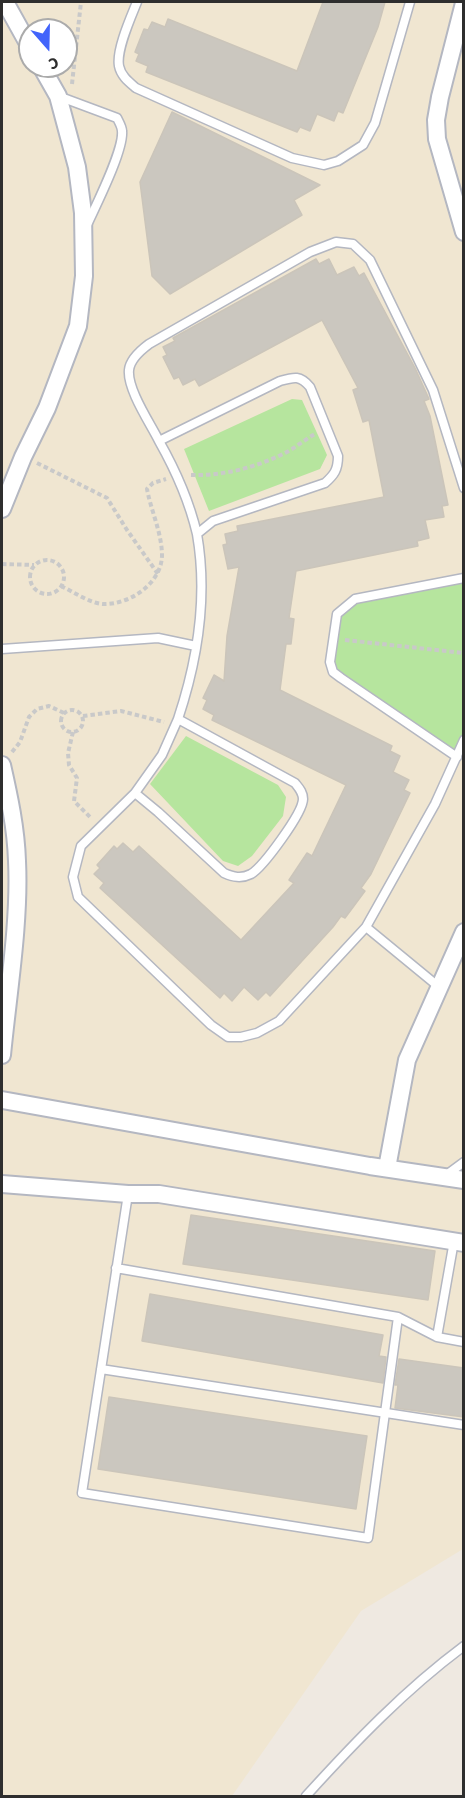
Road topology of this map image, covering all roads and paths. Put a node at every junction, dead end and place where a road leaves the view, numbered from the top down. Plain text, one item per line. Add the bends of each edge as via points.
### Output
1 (5, 2) edge
2 (81, 2) edge
3 (137, 2) edge
4 (410, 2) edge
5 (464, 3) edge
6 (18, 25) edge
7 (50, 78) edge
8 (65, 98) junction
9 (84, 230) junction
10 (464, 232) edge
11 (328, 431) junction
12 (159, 441) junction
13 (23, 457) junction
14 (178, 475) junction
15 (464, 488) edge
16 (2, 509) edge
17 (198, 534) junction
18 (2, 564) edge
19 (34, 566) junction
20 (158, 574) junction
21 (464, 578) edge
22 (61, 586) junction
23 (334, 639) junction
24 (196, 646) junction
25 (2, 649) edge
26 (464, 653) edge
27 (64, 713) junction
28 (83, 716) junction
29 (176, 722) junction
30 (73, 732) junction
31 (464, 740) edge
32 (457, 757) junction
33 (5, 761) edge
34 (135, 793) junction
35 (99, 826) junction
36 (366, 927) junction
37 (464, 932) edge
38 (439, 987) junction
39 (2, 1055) edge
40 (2, 1100) edge
41 (464, 1162) edge
42 (387, 1168) junction
43 (444, 1177) junction
44 (464, 1180) edge
45 (2, 1184) edge
46 (128, 1194) junction
47 (459, 1242) edge
48 (116, 1268) junction
49 (398, 1317) junction
50 (437, 1337) junction
51 (464, 1342) edge
52 (101, 1369) junction
53 (384, 1413) junction
54 (464, 1425) edge
55 (464, 1646) edge
56 (306, 1797) edge

1 - 6 street
2 - 8 path via 72,83
3 - 4 lane via 120,56 119,67 125,79 136,88 292,158 324,165 363,146 385,94
5 - 10 street via 436,120 437,139
7 - 8 street
8 - 9 street
8 - 9 lane via 117,118 122,129 111,172
9 - 13 street via 78,326 47,408
11 - 12 lane via 310,387 296,377 280,381
11 - 14 path via 315,433 283,454 245,468 213,476
11 - 17 lane via 338,456 338,468 324,483 213,521
12 - 14 lane
12 - 15 lane via 130,385 128,368 136,355 187,320 310,252 336,242 353,243 370,260 433,390
13 - 16 street
13 - 20 path via 108,498
14 - 17 lane
14 - 20 path via 147,489 160,538 162,558
17 - 24 lane via 203,565
18 - 19 path
19 - 22 path via 44,560 55,562 64,575
19 - 22 path via 30,576 36,590 46,594
20 - 22 path via 142,591 121,602 102,604
21 - 23 lane via 355,599 338,614
23 - 26 path
23 - 32 lane via 330,662 333,672
24 - 25 lane via 158,638
24 - 29 lane via 189,685
27 - 28 path via 74,710
27 - 30 path via 63,727
27 - 33 path via 49,706 37,710 29,717 20,741
28 - 29 path via 121,711
28 - 30 path via 82,727
29 - 34 lane via 162,754
29 - 34 lane via 295,783 302,791 299,814 261,864 250,874 237,878 224,873
30 - 35 path via 68,753 69,765 77,778 74,801
31 - 32 lane
32 - 36 lane
33 - 39 street via 18,861
34 - 35 lane
35 - 36 lane via 81,846 76,859 73,877 78,897 228,1037 257,1033 279,1021
36 - 38 lane
37 - 38 street
38 - 42 street via 407,1060
40 - 42 street
41 - 43 lane
42 - 43 street
43 - 44 street
45 - 46 street
46 - 47 street via 159,1194
46 - 48 lane
47 - 50 lane
48 - 49 lane
48 - 52 lane
49 - 50 lane
49 - 53 lane
50 - 51 lane
52 - 53 lane
52 - 53 lane via 82,1493 368,1538
53 - 54 lane
55 - 56 lane via 387,1710

